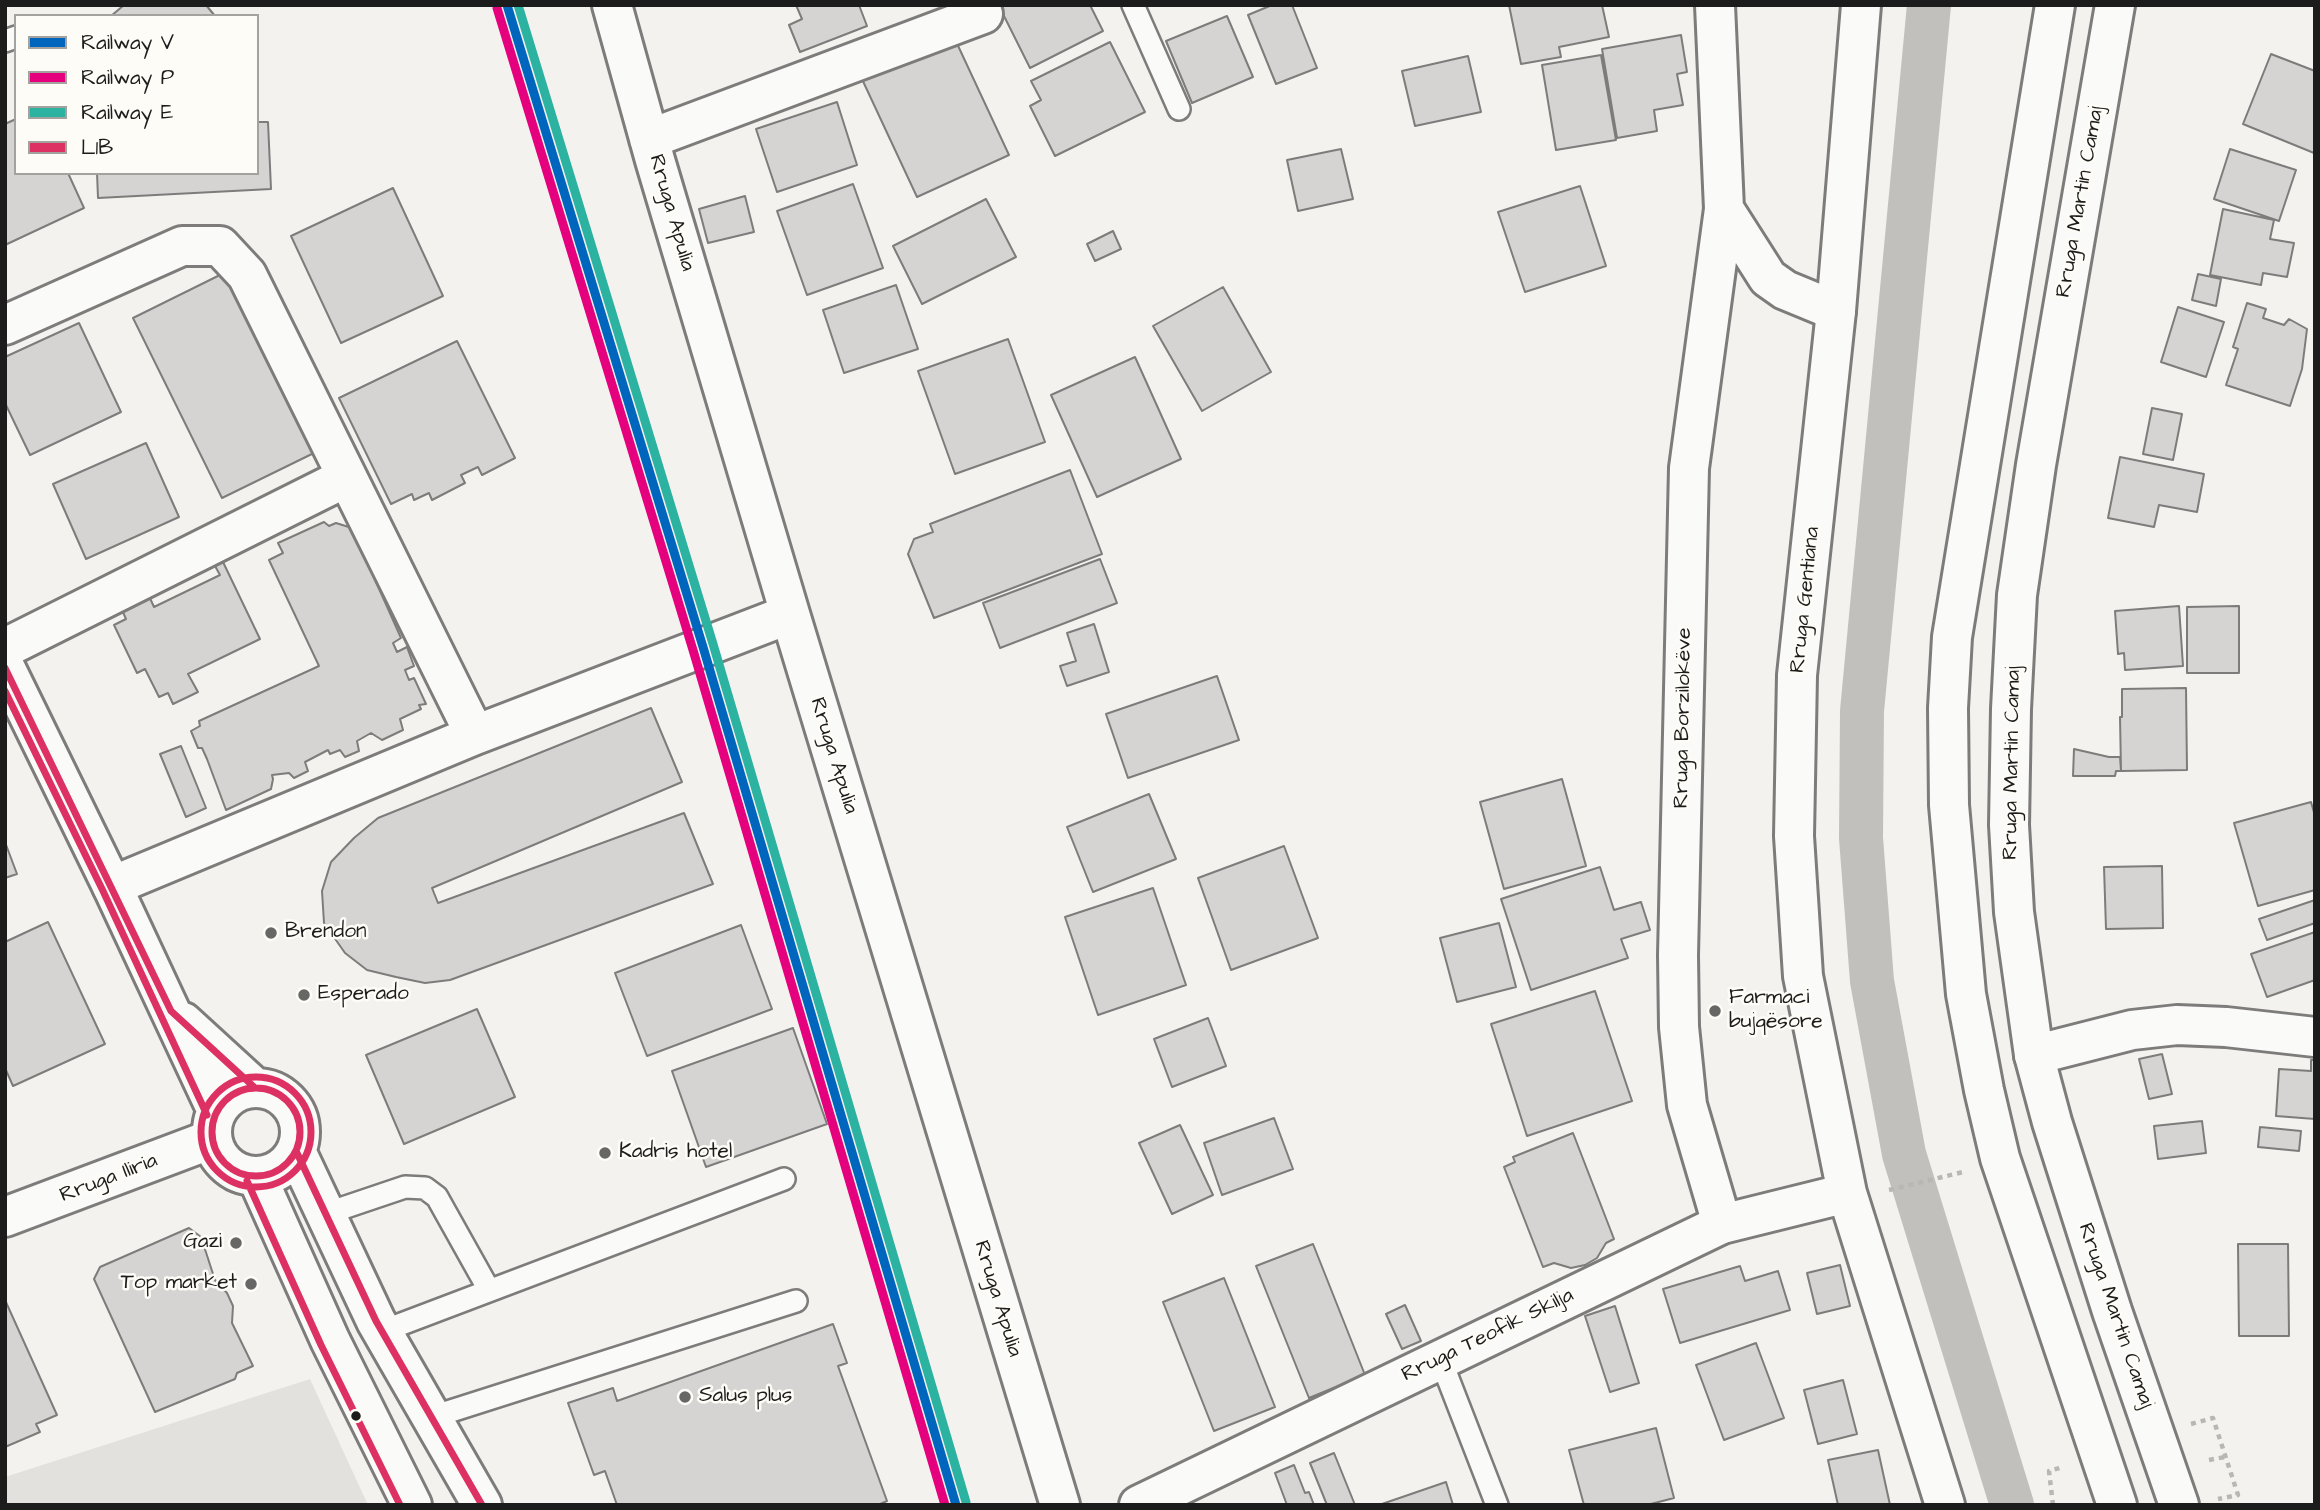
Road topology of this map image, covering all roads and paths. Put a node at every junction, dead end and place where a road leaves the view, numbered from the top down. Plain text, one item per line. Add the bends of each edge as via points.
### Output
1 (612, 5) edge
2 (1133, 5) edge
3 (1715, 5) edge
4 (1861, 5) edge
5 (2055, 5) edge
6 (2115, 5) edge
7 (983, 14) dead end
8 (1179, 109) dead end
9 (649, 139) junction
10 (1724, 209) junction
11 (1836, 311) junction
12 (5, 325) edge
13 (347, 477) junction
14 (790, 614) junction
15 (5, 648) edge
16 (5, 667) edge
17 (475, 735) junction
18 (112, 886) junction
19 (171, 1012) junction
20 (2315, 1037) edge
21 (2034, 1055) junction
22 (254, 1087) junction
23 (214, 1125) junction
24 (297, 1153) junction
25 (1965, 1172) dead end
26 (257, 1177) junction
27 (783, 1179) dead end
28 (1889, 1190) dead end
29 (1847, 1193) junction
30 (326, 1214) junction
31 (5, 1217) edge
32 (1722, 1224) junction
33 (489, 1290) junction
34 (796, 1301) dead end
35 (383, 1331) junction
36 (1440, 1358) junction
37 (432, 1417) junction
38 (2225, 1457) dead end
39 (2209, 1460) dead end
40 (412, 1505) edge
41 (482, 1505) edge
42 (1060, 1505) edge
43 (1139, 1505) edge
44 (1497, 1505) edge
45 (1945, 1505) edge
46 (2117, 1505) edge
47 (2179, 1505) edge

1 - 9 main road, Rruga Apulia
2 - 8 lane
3 - 10 main road, Rruga Borzilokëve
4 - 11 main road, Rruga Gentiana
5 - 46 main road via 1952,637 1949,805 1966,994 1990,1117
6 - 21 main road, Rruga Martin Camaj via 2017,595 2008,825 2014,912
7 - 9 main road
9 - 14 main road, Rruga Apulia
10 - 11 main road, Rruga Borzilokëve via 1768,278
10 - 32 main road, Rruga Borzilokëve via 1689,468 1678,955 1686,1105
11 - 29 main road, Rruga Gentiana via 1797,675 1794,836 1803,976
12 - 13 main road via 181,246 220,246 247,275
13 - 15 main road
13 - 17 main road
14 - 17 main road
14 - 42 main road, Rruga Apulia
16 - 18 main road
17 - 18 main road
18 - 19 main road
19 - 22 main road
19 - 23 main road
20 - 21 main road via 2177,1025 2132,1030
21 - 47 main road, Rruga Martin Camaj via 2112,1311
22 - 23 main road via 233,1095
22 - 24 main road via 283,1097 294,1108 300,1122
23 - 26 main road via 218,1154 228,1167
23 - 31 main road, Rruga Iliria via 45,1204
24 - 26 main road via 287,1166
24 - 30 main road
25 - 28 path
26 - 40 main road via 330,1340
27 - 33 lane
29 - 32 main road, Rruga Teofik Skilja
29 - 45 main road, Rruga Gentiana
30 - 33 lane via 405,1187 425,1188 437,1197
30 - 35 main road
32 - 36 main road, Rruga Teofik Skilja
33 - 35 lane
34 - 37 lane
35 - 37 main road
36 - 43 main road, Rruga Teofik Skilja
36 - 44 lane
37 - 41 main road
38 - 39 path

